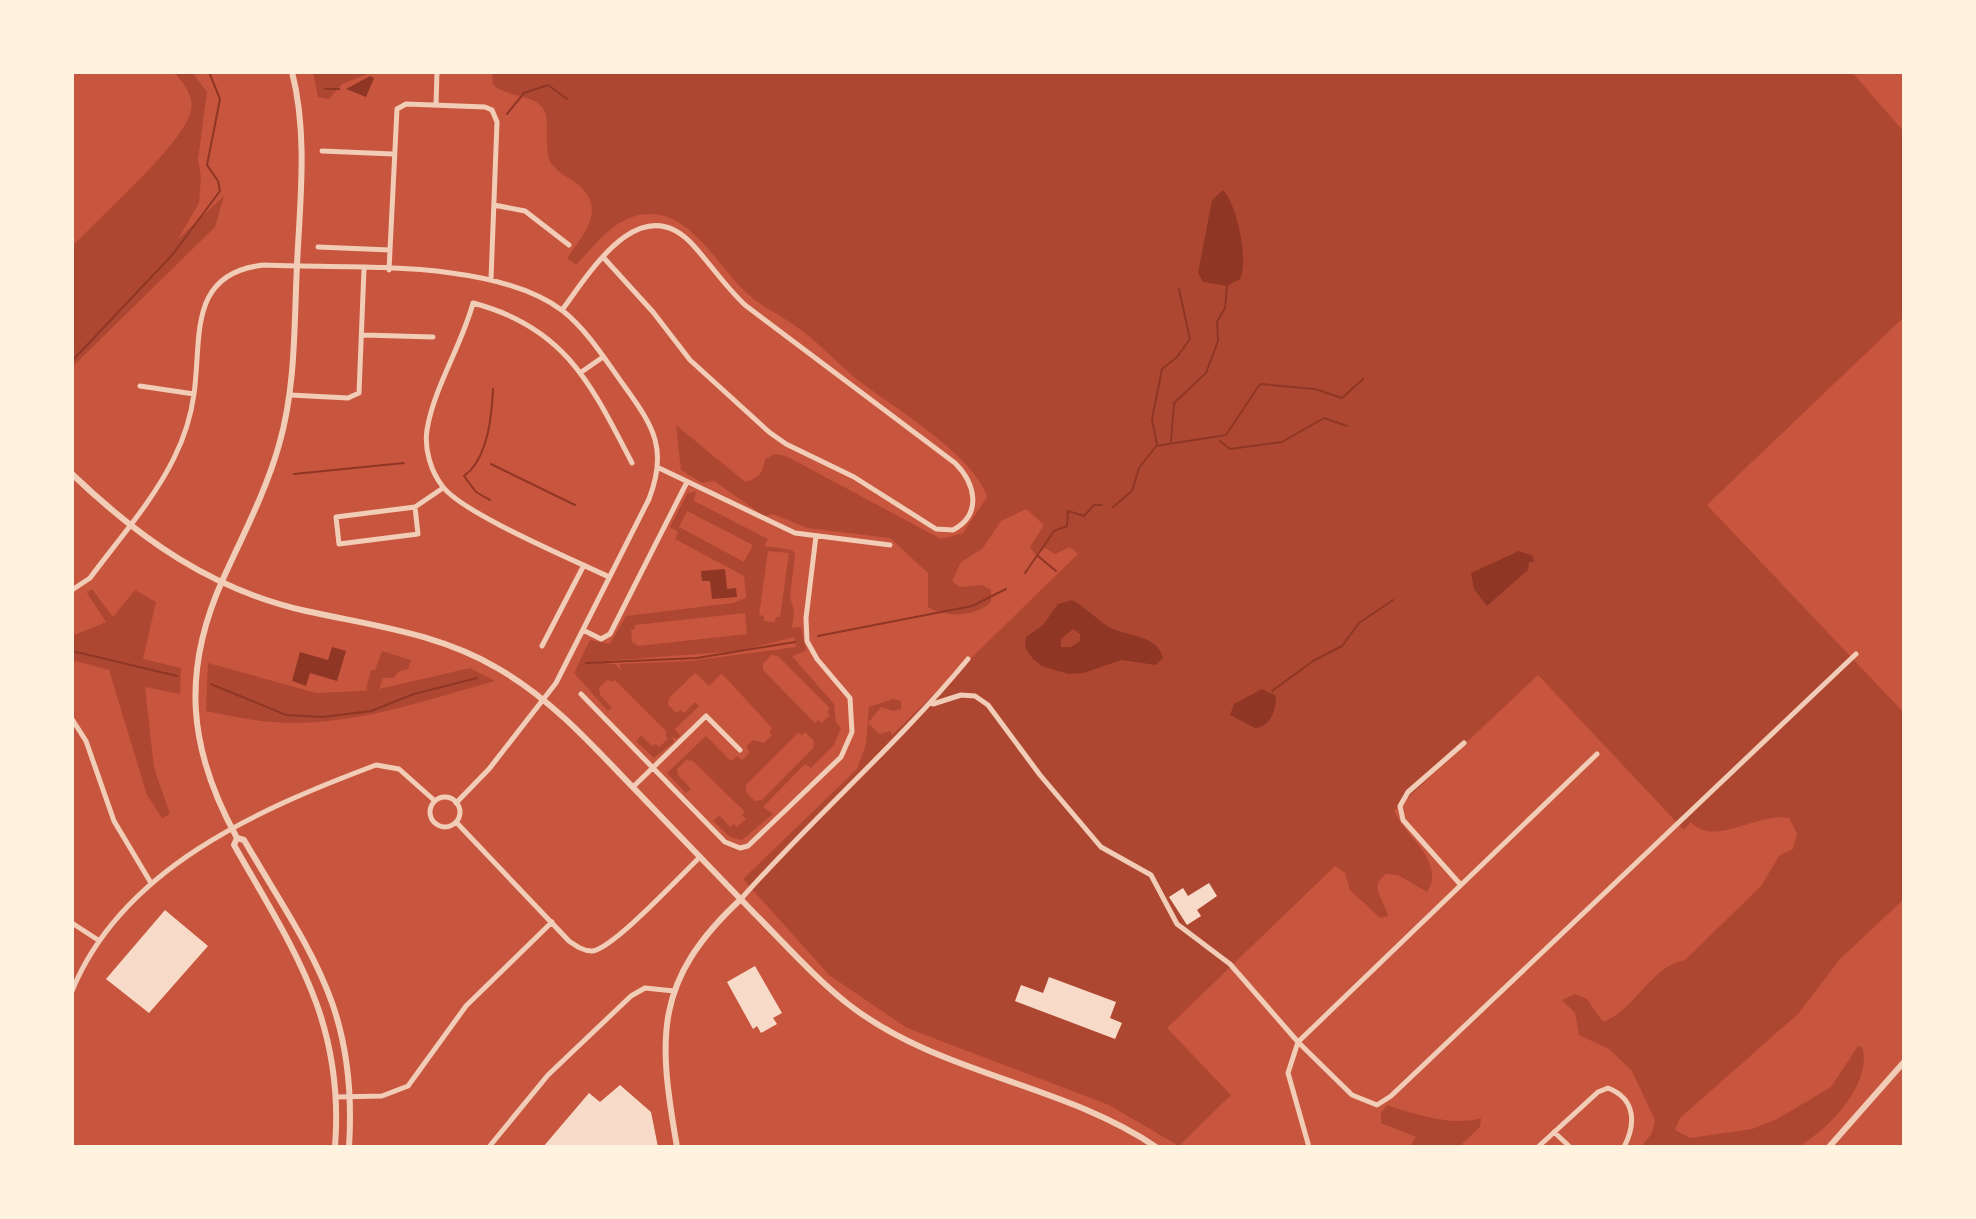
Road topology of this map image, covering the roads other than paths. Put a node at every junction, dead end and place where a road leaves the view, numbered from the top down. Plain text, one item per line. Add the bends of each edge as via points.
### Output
1 (292, 72) edge
2 (437, 72) edge
3 (436, 105) junction
4 (322, 151) dead end
5 (393, 154) junction
6 (494, 205) junction
7 (569, 245) dead end
8 (318, 247) dead end
9 (390, 250) junction
10 (603, 257) junction
11 (297, 267) junction
12 (364, 269) junction
13 (389, 270) junction
14 (491, 279) junction
15 (562, 310) junction
16 (363, 335) junction
17 (433, 337) dead end
18 (603, 357) junction
19 (580, 373) junction
20 (140, 386) dead end
21 (194, 394) junction
22 (290, 395) junction
23 (632, 463) dead end
24 (659, 468) junction
25 (72, 474) edge
26 (687, 482) junction
27 (443, 488) junction
28 (415, 507) junction
29 (128, 526) junction
30 (816, 536) junction
31 (890, 545) dead end
32 (584, 565) junction
33 (609, 577) junction
34 (222, 582) junction
35 (72, 590) edge
36 (583, 630) junction
37 (542, 646) dead end
38 (1856, 654) dead end
39 (968, 659) dead end
40 (581, 694) dead end
41 (544, 699) junction
42 (933, 704) junction
43 (72, 719) edge
44 (1464, 743) dead end
45 (740, 750) dead end
46 (1597, 754) dead end
47 (653, 768) junction
48 (633, 787) junction
49 (435, 801) junction
50 (456, 803) junction
51 (456, 822) junction
52 (233, 831) junction
53 (237, 838) junction
54 (700, 857) junction
55 (151, 883) junction
56 (1460, 884) junction
57 (741, 899) junction
58 (552, 922) junction
59 (72, 923) edge
60 (98, 940) junction
61 (72, 991) edge
62 (674, 991) junction
63 (1298, 1042) junction
64 (1904, 1062) edge
65 (336, 1097) junction
66 (351, 1097) junction
67 (1554, 1132) junction
68 (335, 1147) edge
69 (349, 1147) edge
70 (489, 1147) edge
71 (677, 1147) edge
72 (1156, 1147) edge
73 (1309, 1147) edge
74 (1538, 1147) edge
75 (1570, 1147) edge
76 (1624, 1147) edge
77 (1829, 1147) edge

1 - 11 street via 301,136
2 - 3 street
3 - 5 street via 406,104 397,109
3 - 6 street via 485,107 496,115
4 - 5 street
5 - 9 street
6 - 7 street via 518,207
6 - 14 street
8 - 9 street
9 - 13 street
10 - 10 street via 690,360 786,444 854,477 936,529 953,530 967,519 973,492 955,463 745,305 685,238 664,228 642,227 624,235
10 - 15 street
11 - 12 street
11 - 21 street via 249,267 216,288 197,328
11 - 22 street
12 - 13 street
12 - 16 street
13 - 14 street
14 - 15 street
15 - 18 street
16 - 17 street
16 - 22 street via 361,389 355,396
18 - 19 street
18 - 24 street via 647,418
19 - 23 street
19 - 27 street via 541,330 473,303 428,427 429,459
20 - 21 street
21 - 29 street via 174,459
22 - 34 street via 269,476
24 - 26 street
24 - 33 street
25 - 29 street
26 - 30 street via 772,525
26 - 36 street via 610,634 601,639
27 - 28 street
27 - 32 street via 475,512
28 - 28 street via 418,534 339,544 336,517
29 - 34 street via 178,561
29 - 35 street via 90,578
30 - 31 street
30 - 47 street via 807,641 850,698 852,732 841,757 756,839 740,848 725,842
32 - 33 street
32 - 37 street
33 - 36 street
34 - 41 street via 289,607 435,639 492,665
34 - 52 street via 202,637 195,697 206,773
36 - 41 street
38 - 63 street via 1383,1102 1361,1101
39 - 42 street
40 - 47 street
41 - 48 street
41 - 50 street
42 - 57 street
42 - 63 street via 961,695 988,705 1101,847 1157,881 1177,924 1230,964
43 - 55 street via 86,741 114,821
44 - 56 street via 1408,792 1400,806 1403,820
45 - 47 street via 706,716
46 - 56 street
47 - 48 street
48 - 54 street
49 - 50 street
49 - 51 street via 430,811 435,823 444,827
49 - 52 street via 399,769 376,765
50 - 51 street
51 - 58 street
52 - 53 street
52 - 55 street
53 - 65 street via 234,845 319,1003
53 - 66 street via 244,840 326,981 344,1044
54 - 57 street
54 - 58 street via 602,948 582,949
55 - 60 street
56 - 63 street
57 - 62 street via 703,938
57 - 72 street via 834,992 879,1025 928,1050 1105,1118
58 - 66 street via 466,1006 408,1086 382,1096
59 - 60 street
60 - 61 street
62 - 70 street via 645,988 631,996 548,1075
62 - 71 street via 663,1054
63 - 73 street via 1288,1073
64 - 77 street
65 - 66 street
65 - 68 street
66 - 69 street
67 - 74 street
67 - 75 street
67 - 76 street via 1608,1088 1622,1096 1632,1113 1632,1132

